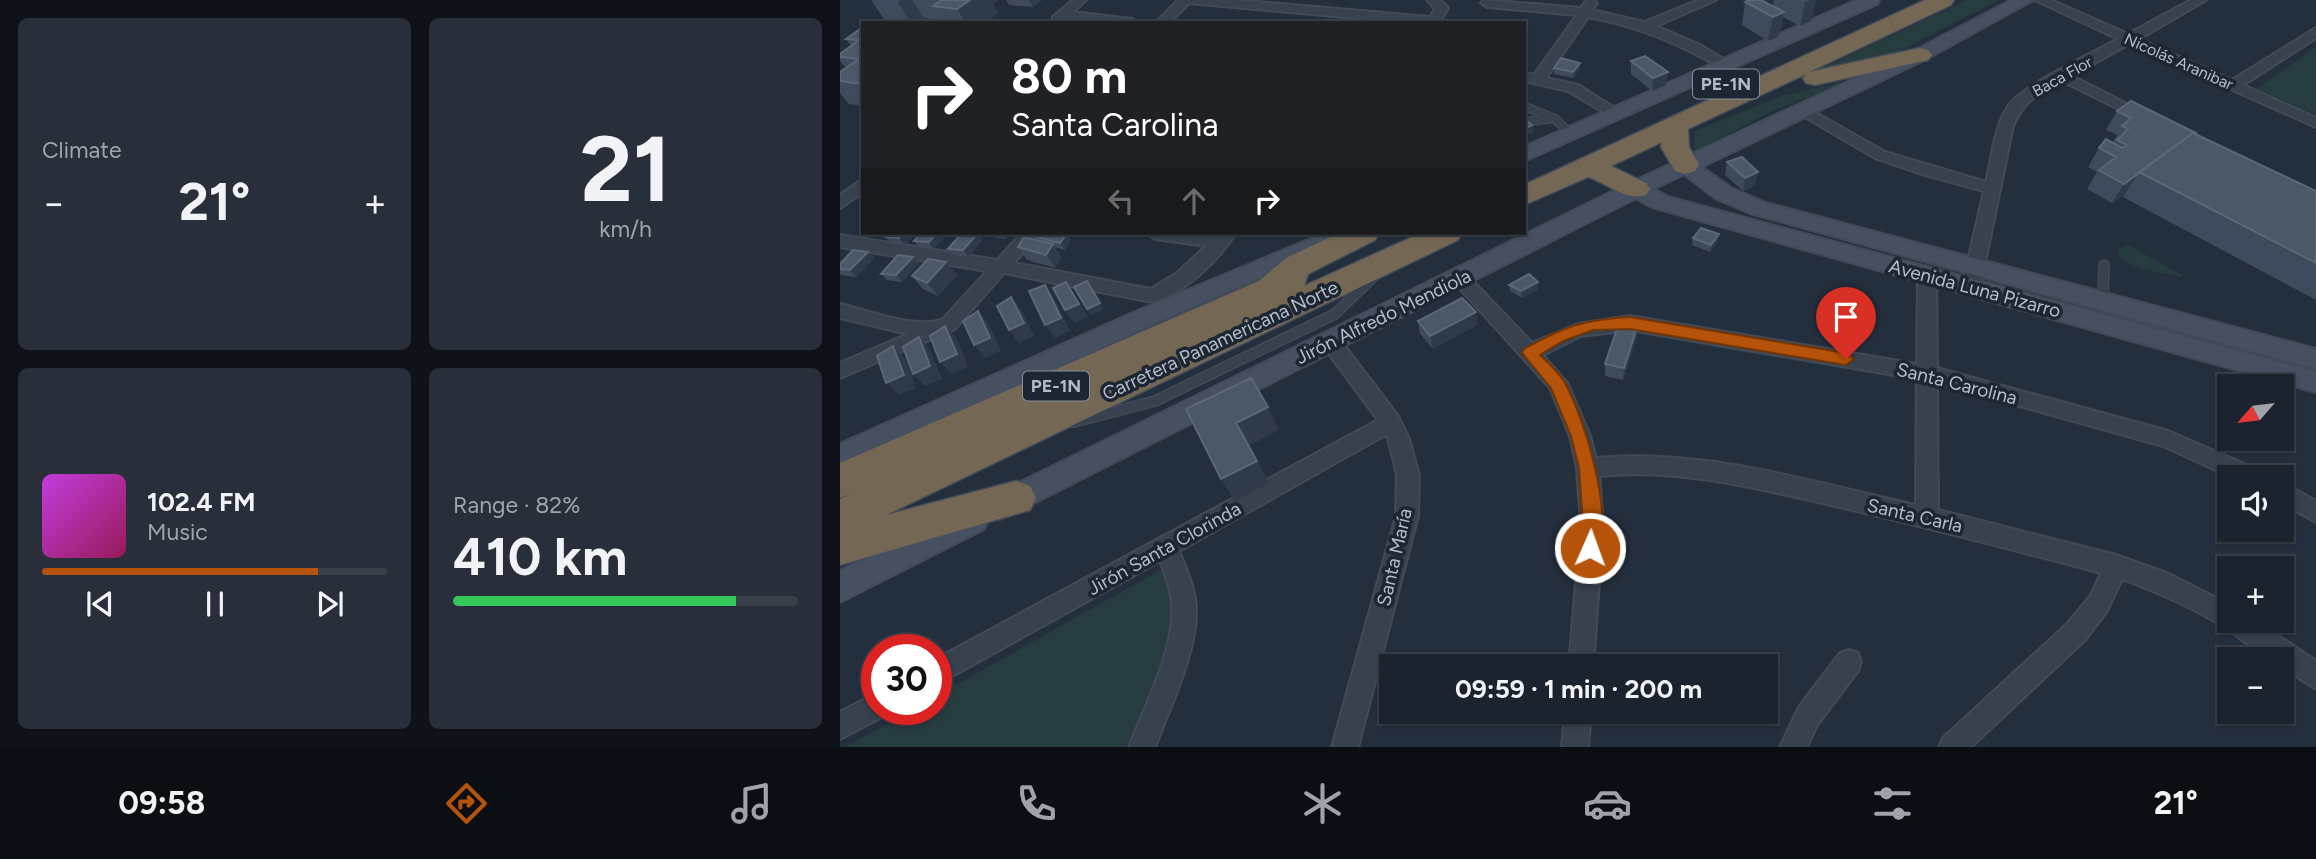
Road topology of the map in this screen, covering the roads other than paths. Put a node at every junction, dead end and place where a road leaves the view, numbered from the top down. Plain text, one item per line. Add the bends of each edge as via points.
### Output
1 (1080, 0) edge
2 (1185, 0) edge
3 (1192, 0) edge
4 (1710, 0) edge
5 (1871, 0) edge
6 (1907, 0) edge
7 (1943, 0) edge
8 (2025, 0) edge
9 (2041, 0) edge
10 (2200, 0) edge
11 (1436, 2) edge
12 (1487, 3) dead end
13 (1282, 5) edge
14 (1590, 5) edge
15 (1058, 19) edge
16 (1095, 21) edge
17 (1164, 21) edge
18 (1270, 21) edge
19 (1424, 21) edge
20 (1434, 21) edge
21 (1648, 25) junction
22 (2316, 32) edge
23 (2130, 39) junction
24 (1920, 55) junction
25 (1726, 65) junction
26 (2062, 76) junction
27 (1531, 78) edge
28 (2233, 86) junction
29 (1731, 101) junction
30 (1526, 107) edge
31 (1802, 111) junction
32 (1617, 114) junction
33 (1554, 118) junction
34 (1526, 122) edge
35 (2316, 123) edge
36 (2159, 124) edge
37 (1675, 125) junction
38 (1572, 134) junction
39 (1526, 154) edge
40 (1685, 165) junction
41 (1584, 167) junction
42 (1526, 176) edge
43 (1992, 188) junction
44 (1636, 189) junction
45 (1526, 195) edge
46 (1029, 235) edge
47 (1189, 235) edge
48 (1340, 235) edge
49 (1360, 235) edge
50 (1438, 235) edge
51 (1223, 237) edge
52 (840, 242) edge
53 (1396, 245) edge
54 (2105, 265) dead end
55 (1002, 267) junction
56 (1927, 276) junction
57 (1973, 276) junction
58 (1460, 278) junction
59 (1271, 289) junction
60 (2103, 301) junction
61 (840, 311) edge
62 (940, 328) junction
63 (1173, 335) junction
64 (1331, 342) junction
65 (1530, 353) junction
66 (2316, 359) edge
67 (840, 371) edge
68 (1927, 373) junction
69 (1017, 377) junction
70 (2316, 382) edge
71 (1391, 422) junction
72 (840, 457) edge
73 (2226, 465) edge
74 (1588, 468) junction
75 (840, 481) edge
76 (2294, 499) edge
77 (1009, 502) junction
78 (2316, 512) edge
79 (1927, 517) junction
80 (840, 518) edge
81 (840, 546) edge
82 (1166, 547) junction
83 (840, 563) edge
84 (2116, 566) junction
85 (840, 587) edge
86 (2217, 611) edge
87 (2253, 633) edge
88 (1582, 654) edge
89 (1849, 662) dead end
90 (952, 664) edge
91 (2316, 676) edge
92 (861, 715) edge
93 (1577, 724) edge
94 (840, 726) edge
95 (1142, 747) edge
96 (1345, 747) edge
97 (1575, 747) edge
98 (1793, 747) edge
99 (1952, 747) edge

1 - 15 street
2 - 17 street
3 - 13 street
4 - 21 street
5 - 25 main road
6 - 42 highway, PE-1N
7 - 29 highway, PE-1N
8 - 24 main road, Jirón Alfredo Mendiola
9 - 23 street, Nicolás Aranibar
10 - 23 street, Baca Flor
11 - 20 street via 1441,14
12 - 14 street
13 - 18 street
13 - 19 street
14 - 21 street
14 - 27 street
15 - 16 street
21 - 25 street via 1692,43
22 - 28 street
23 - 26 street, Baca Flor
23 - 28 street, Nicolás Aranibar
24 - 29 highway via 1858,66
24 - 31 main road, Jirón Alfredo Mendiola
25 - 32 main road
26 - 36 street
26 - 43 street, Baca Flor via 2014,107
27 - 32 street via 1573,88
28 - 35 street, Nicolás Aranibar
29 - 37 highway, PE-1N
30 - 33 lane
31 - 40 main road, Jirón Alfredo Mendiola
31 - 43 street via 1880,155
32 - 38 main road
33 - 34 lane
33 - 38 lane
37 - 40 highway via 1675,148
37 - 41 highway, PE-1N
38 - 39 main road
40 - 44 main road, Jirón Alfredo Mendiola
40 - 57 main road, Avenida Luna Pizarro via 1723,193 1759,208
41 - 44 highway
41 - 45 highway, PE-1N
43 - 57 street, Baca Flor
44 - 56 main road, Avenida Luna Pizarro via 1660,202
44 - 58 main road, Jirón Alfredo Mendiola
46 - 55 street
47 - 51 street
48 - 69 main road
49 - 59 highway via 1297,266
50 - 53 highway, Carretera Panamericana Norte / PE-1N
51 - 55 street via 1179,281 1152,296
52 - 55 street
53 - 59 highway, Carretera Panamericana Norte / PE-1N
53 - 80 highway, Carretera Panamericana Norte / PE-1N via 1012,439
54 - 60 lane
55 - 62 street via 958,317
56 - 57 main road, Avenida Luna Pizarro
56 - 68 street
57 - 60 main road, Avenida Luna Pizarro
57 - 70 main road, Avenida Luna Pizarro
58 - 64 main road, Jirón Alfredo Mendiola
58 - 65 street
59 - 63 highway, Carretera Panamericana Norte / PE-1N
60 - 66 main road, Avenida Luna Pizarro
61 - 62 street via 917,329
62 - 67 street
63 - 69 highway via 1137,337 1041,377
63 - 75 highway, Carretera Panamericana Norte / PE-1N
64 - 71 street, Santa María
64 - 77 main road, Jirón Alfredo Mendiola
65 - 68 street, Santa Carolina via 1592,325 1630,323
65 - 74 street via 1558,384
68 - 73 street, Santa Carolina via 2168,439
68 - 79 street
69 - 72 main road
71 - 82 street, Jirón Santa Clorinda
71 - 96 street, Santa María via 1408,475 1408,516
74 - 79 street, Santa Carla via 1631,464 1721,471
74 - 88 street via 1592,524
76 - 78 street
77 - 81 highway
77 - 83 main road, Jirón Alfredo Mendiola
77 - 85 main road
79 - 84 street, Santa Carla
82 - 90 street, Jirón Santa Clorinda
82 - 95 street via 1176,569 1184,613 1172,664
84 - 86 street, Santa Carla via 2161,582
84 - 99 street via 2099,603 2076,632
87 - 91 street
89 - 98 street via 1808,716
92 - 94 street
93 - 97 street

